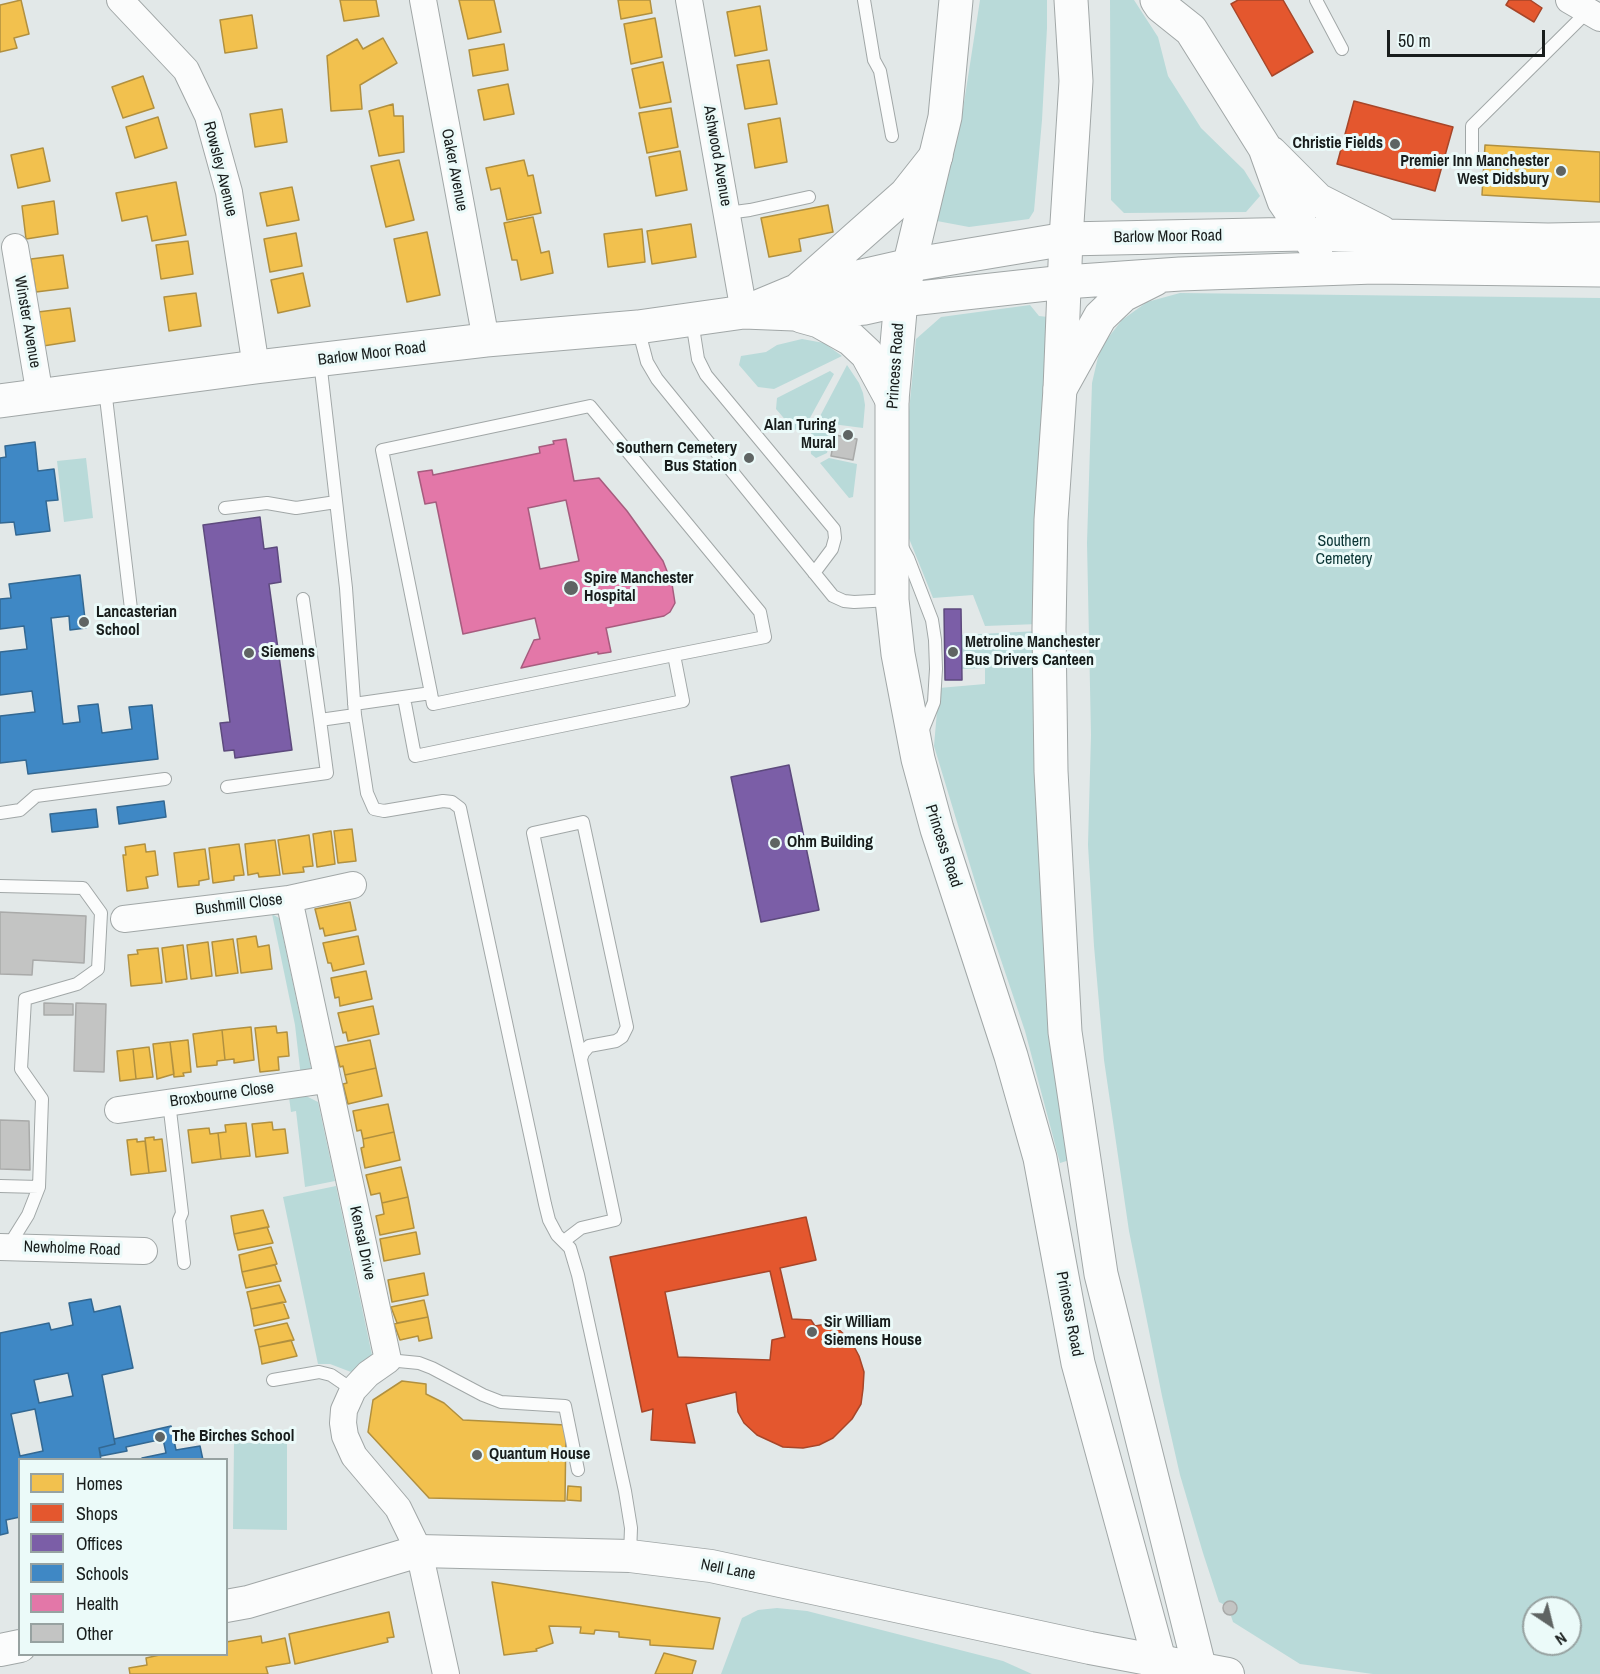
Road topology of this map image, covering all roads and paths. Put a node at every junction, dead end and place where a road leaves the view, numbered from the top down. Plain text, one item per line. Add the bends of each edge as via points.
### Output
1 (120, 0) edge
2 (423, 0) edge
3 (688, 0) edge
4 (864, 0) edge
5 (956, 0) edge
6 (1071, 0) edge
7 (1157, 0) edge
8 (1316, 0) edge
9 (1586, 10) edge
10 (1190, 15) edge
11 (1342, 49) dead end
12 (892, 136) dead end
13 (1265, 148) junction
14 (936, 156) junction
15 (1472, 157) dead end
16 (809, 196) dead end
17 (727, 213) junction
18 (1305, 234) junction
19 (1393, 237) junction
20 (1066, 239) junction
21 (1600, 239) edge
22 (15, 247) dead end
23 (910, 265) junction
24 (1332, 268) junction
25 (1600, 270) edge
26 (1180, 274) junction
27 (1065, 282) junction
28 (901, 300) junction
29 (795, 302) junction
30 (744, 312) junction
31 (692, 320) junction
32 (638, 327) junction
33 (486, 340) junction
34 (320, 359) junction
35 (256, 367) junction
36 (104, 387) junction
37 (1060, 389) junction
38 (40, 396) junction
39 (892, 400) junction
40 (0, 401) edge
41 (336, 502) junction
42 (225, 508) dead end
43 (891, 528) junction
44 (814, 573) junction
45 (303, 599) dead end
46 (892, 600) junction
47 (131, 609) dead end
48 (674, 655) junction
49 (431, 693) junction
50 (404, 698) junction
51 (354, 710) junction
52 (320, 720) junction
53 (915, 746) junction
54 (165, 779) dead end
55 (226, 787) dead end
56 (0, 813) edge
57 (353, 885) dead end
58 (0, 886) edge
59 (289, 899) junction
60 (124, 919) dead end
61 (581, 1059) junction
62 (326, 1080) junction
63 (169, 1102) junction
64 (118, 1110) dead end
65 (0, 1186) edge
66 (39, 1187) junction
67 (564, 1241) junction
68 (4, 1247) edge
69 (144, 1251) dead end
70 (184, 1263) dead end
71 (388, 1360) junction
72 (273, 1380) dead end
73 (353, 1390) junction
74 (578, 1470) dead end
75 (419, 1551) junction
76 (630, 1556) junction
77 (228, 1606) edge
78 (18, 1646) edge
79 (0, 1650) edge
80 (1161, 1668) edge
81 (1209, 1672) edge
82 (446, 1674) edge

1 - 35 street, Rowsley Avenue via 186,70 208,116 229,192
2 - 33 street, Oaker Avenue
3 - 17 street, Ashwood Avenue
4 - 12 lane
5 - 14 main road, Princess Road via 945,117
6 - 20 main road via 1076,81
7 - 10 main road via 1161,6
8 - 11 lane
9 - 15 lane via 1472,126
10 - 13 main road
13 - 18 main road via 1284,201
13 - 19 main road via 1318,200
14 - 23 main road, Princess Road
14 - 29 main road via 906,194
16 - 17 lane
17 - 30 street, Ashwood Avenue
18 - 19 main road, Barlow Moor Road
18 - 20 main road, Barlow Moor Road
18 - 24 main road
19 - 21 main road, Barlow Moor Road
20 - 23 main road, Barlow Moor Road
20 - 27 main road
22 - 38 street, Winster Avenue
23 - 28 main road, Princess Road
23 - 29 main road, Barlow Moor Road
24 - 25 main road, Barlow Moor Road
24 - 26 main road, Barlow Moor Road
26 - 27 main road, Barlow Moor Road
26 - 37 main road via 1150,281 1109,307
27 - 28 main road, Barlow Moor Road
27 - 37 main road
28 - 29 main road, Barlow Moor Road via 865,308
28 - 39 main road, Princess Road
29 - 30 main road, Barlow Moor Road
29 - 39 main road via 867,354
30 - 31 main road, Barlow Moor Road
31 - 32 main road, Barlow Moor Road
31 - 44 lane via 697,356 706,375 834,529 832,549
32 - 33 main road, Barlow Moor Road
32 - 44 lane via 647,362 657,379
33 - 34 main road, Barlow Moor Road
34 - 35 main road, Barlow Moor Road
34 - 41 lane
35 - 36 main road, Barlow Moor Road
36 - 38 main road, Barlow Moor Road
36 - 47 lane
37 - 81 main road via 1051,520 1049,669 1065,1032 1101,1274
38 - 40 main road, Barlow Moor Road
39 - 43 main road, Princess Road
41 - 42 lane via 296,508 267,502
41 - 51 lane
43 - 46 main road, Princess Road
43 - 53 lane via 918,583 935,640 934,702
44 - 46 lane via 833,596 844,601
45 - 52 lane
46 - 53 main road, Princess Road
48 - 49 lane via 433,704
48 - 49 lane via 765,637 760,612 590,406 382,450
48 - 50 lane via 683,701 415,756
49 - 50 lane
50 - 51 lane
51 - 52 lane
51 - 67 lane via 367,793 374,809 395,810 443,801 459,808 545,1204 549,1220
52 - 55 lane via 327,773
53 - 80 main road, Princess Road via 937,829 1040,1158 1078,1363
54 - 56 lane via 36,796 20,810
57 - 59 street, Bushmill Close
58 - 66 lane via 83,888 101,913 98,969 77,984 25,999 21,1069 42,1099
59 - 60 street, Bushmill Close
59 - 62 street, Kensal Drive
61 - 61 lane via 533,833 583,822 627,1027 622,1037 589,1047
61 - 67 lane via 615,1220 581,1228
62 - 63 street, Broxbourne Close
62 - 71 street, Kensal Drive
63 - 64 street, Broxbourne Close
63 - 70 lane
65 - 66 lane
66 - 68 lane via 28,1215
67 - 76 lane via 578,1275 625,1491 631,1528
68 - 69 street, Newholme Road
71 - 73 street
71 - 74 lane via 419,1363 501,1402 565,1406
72 - 73 lane via 319,1372
73 - 75 street via 344,1410 348,1446 398,1508
75 - 76 street, Nell Lane
75 - 77 street, Nell Lane
75 - 82 street
76 - 80 street, Nell Lane via 711,1566
78 - 79 street
80 - 81 street, Nell Lane

